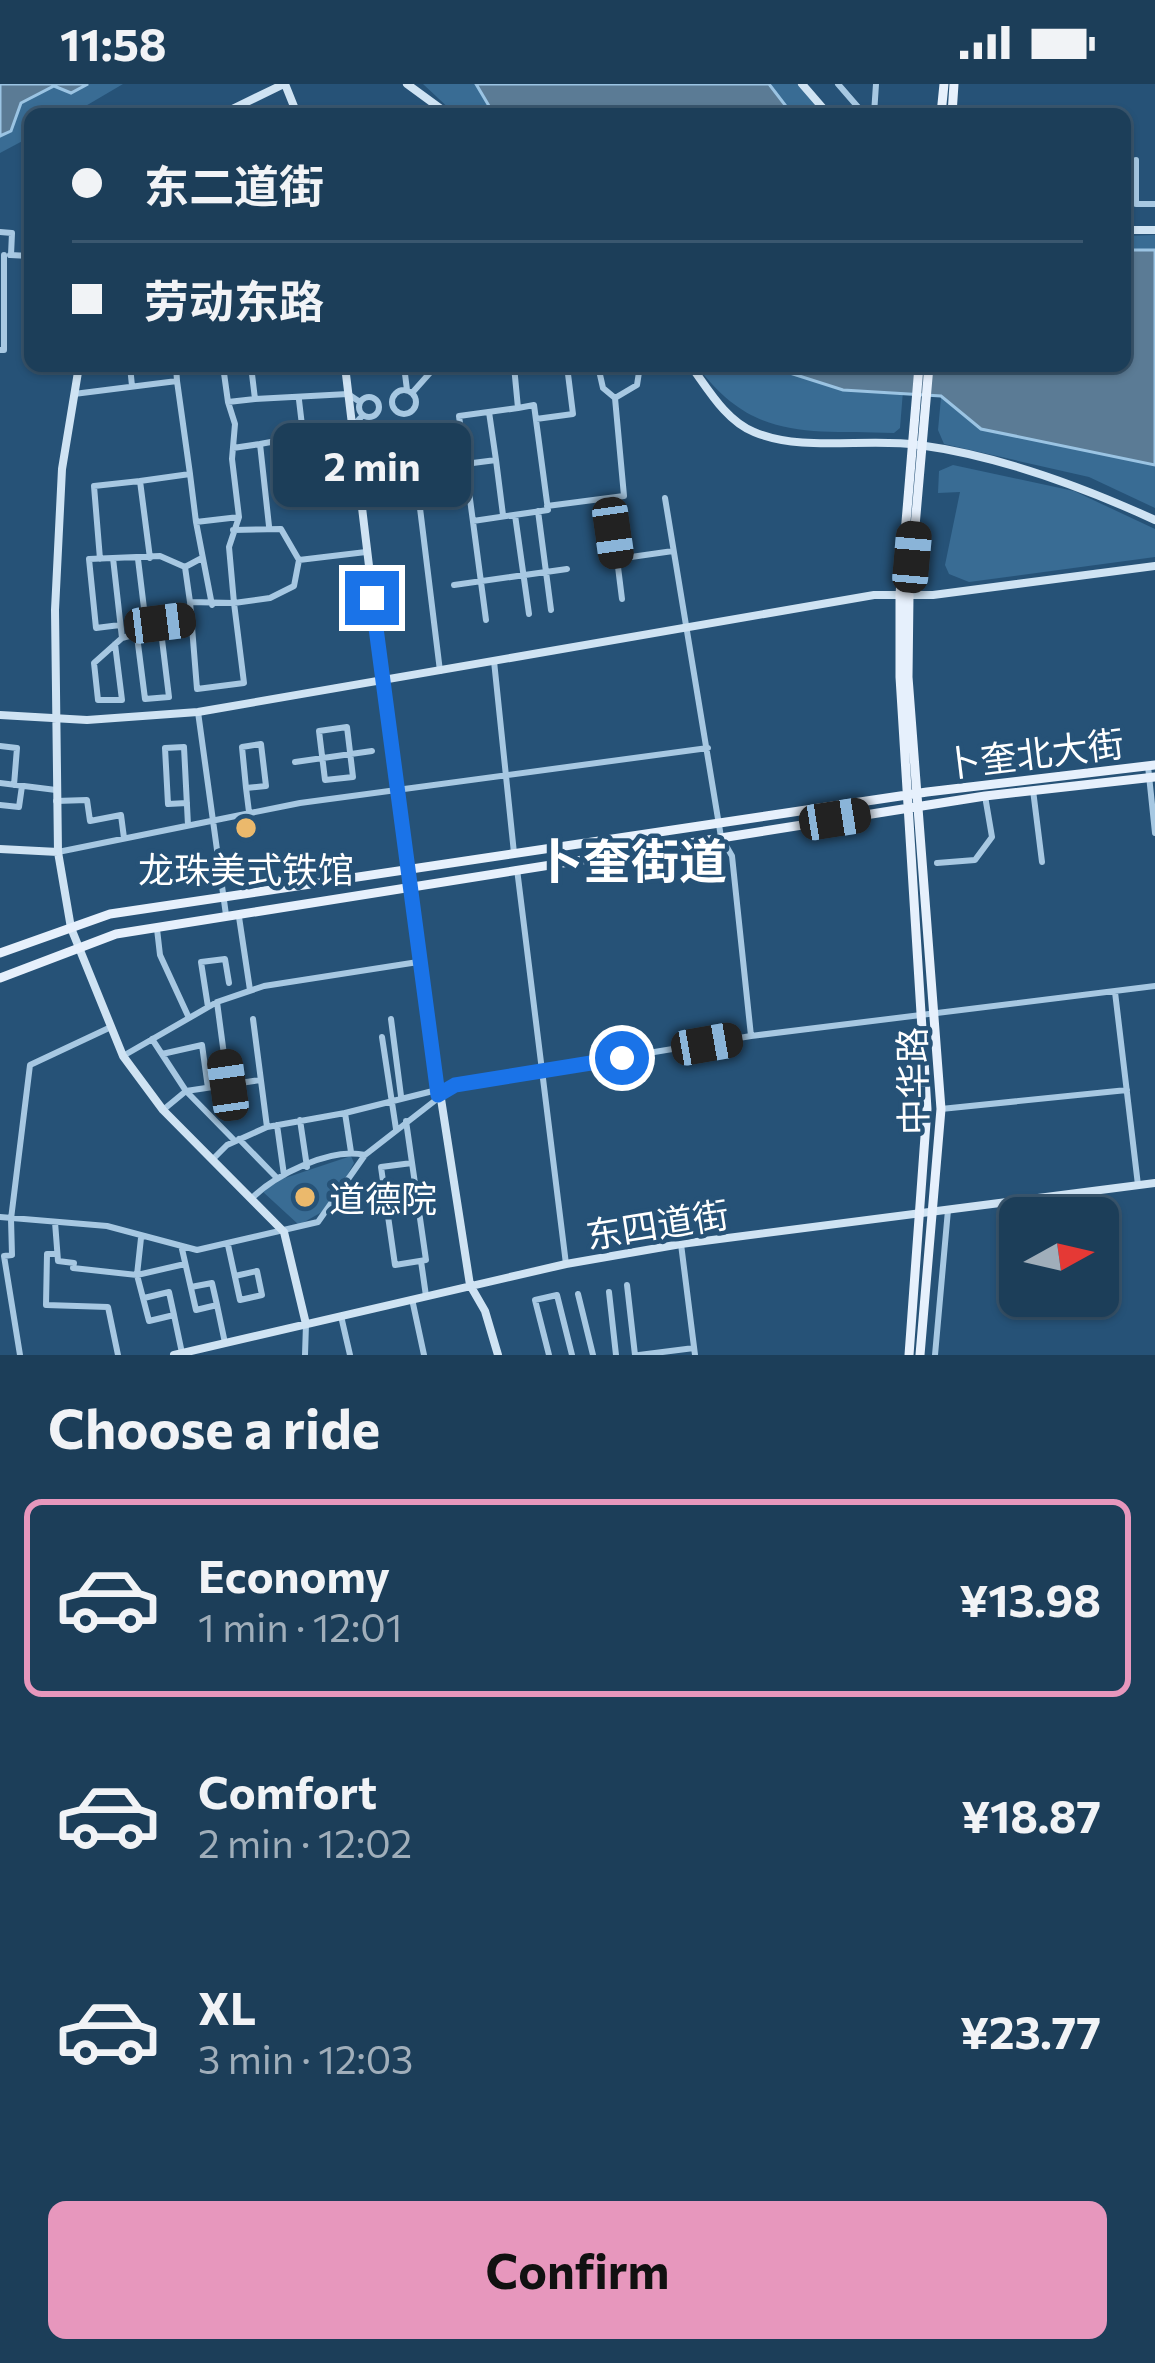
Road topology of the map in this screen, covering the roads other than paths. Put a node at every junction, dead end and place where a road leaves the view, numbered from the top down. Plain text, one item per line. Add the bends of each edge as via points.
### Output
1 (285, 84) edge
2 (407, 84) edge
3 (802, 84) edge
4 (838, 84) edge
5 (236, 108) edge
6 (440, 108) edge
7 (823, 108) edge
8 (859, 108) edge
9 (1136, 160) dead end
10 (1155, 204) edge
11 (0, 232) edge
12 (5, 255) edge
13 (0, 350) edge
14 (78, 372) edge
15 (131, 372) edge
16 (177, 372) edge
17 (224, 372) edge
18 (251, 372) edge
19 (346, 372) edge
20 (405, 372) edge
21 (430, 372) edge
22 (515, 372) edge
23 (568, 372) edge
24 (599, 372) edge
25 (639, 372) edge
26 (696, 372) edge
27 (919, 372) edge
28 (928, 372) edge
29 (178, 381) junction
30 (132, 387) junction
31 (410, 392) junction
32 (74, 394) junction
33 (348, 394) junction
34 (615, 398) junction
35 (255, 399) junction
36 (299, 400) junction
37 (228, 402) junction
38 (361, 402) junction
39 (921, 403) junction
40 (393, 404) junction
41 (378, 406) junction
42 (518, 408) junction
43 (489, 412) junction
44 (363, 415) junction
45 (536, 419) junction
46 (352, 427) junction
47 (303, 434) junction
48 (260, 445) junction
49 (917, 445) junction
50 (233, 448) junction
51 (369, 448) dead end
52 (496, 460) junction
53 (466, 464) junction
54 (434, 468) dead end
55 (190, 475) junction
56 (140, 481) junction
57 (665, 498) dead end
58 (547, 506) junction
59 (610, 507) dead end
60 (538, 511) junction
61 (515, 514) junction
62 (503, 516) junction
63 (239, 517) junction
64 (473, 520) junction
65 (1155, 520) edge
66 (196, 522) junction
67 (269, 526) junction
68 (233, 530) junction
69 (674, 551) junction
70 (367, 552) junction
71 (113, 558) junction
72 (150, 558) junction
73 (100, 559) junction
74 (138, 559) junction
75 (200, 559) junction
76 (617, 559) junction
77 (298, 560) junction
78 (1155, 566) edge
79 (185, 567) junction
80 (567, 569) dead end
81 (546, 572) junction
82 (523, 575) junction
83 (481, 581) junction
84 (454, 585) dead end
85 (905, 594) junction
86 (622, 599) dead end
87 (190, 602) junction
88 (233, 603) junction
89 (212, 605) junction
90 (551, 610) dead end
91 (529, 614) dead end
92 (190, 619) junction
93 (486, 620) dead end
94 (160, 623) junction
95 (121, 625) junction
96 (686, 627) junction
97 (148, 634) junction
98 (137, 636) junction
99 (119, 641) junction
100 (494, 662) junction
101 (440, 671) junction
102 (382, 682) junction
103 (208, 688) junction
104 (211, 710) junction
105 (198, 712) junction
106 (0, 715) edge
107 (56, 720) junction
108 (0, 746) edge
109 (708, 748) junction
110 (372, 751) dead end
111 (350, 754) junction
112 (322, 758) junction
113 (295, 762) dead end
114 (1152, 772) edge
115 (510, 776) junction
116 (0, 783) edge
117 (18, 786) junction
118 (246, 788) junction
119 (1033, 790) junction
120 (396, 791) junction
121 (914, 794) junction
122 (56, 795) junction
123 (985, 796) junction
124 (187, 802) junction
125 (0, 805) edge
126 (916, 807) junction
127 (249, 813) junction
128 (210, 821) junction
129 (188, 825) junction
130 (721, 831) junction
131 (1155, 833) edge
132 (124, 838) junction
133 (0, 849) edge
134 (58, 852) junction
135 (515, 862) junction
136 (1042, 862) dead end
137 (937, 863) dead end
138 (406, 879) junction
139 (222, 898) junction
140 (239, 916) junction
141 (227, 919) junction
142 (71, 928) junction
143 (157, 928) junction
144 (79, 948) junction
145 (0, 953) edge
146 (418, 962) junction
147 (0, 978) edge
148 (229, 983) dead end
149 (1155, 986) edge
150 (250, 990) junction
151 (1115, 991) junction
152 (217, 1002) junction
153 (208, 1007) junction
154 (937, 1014) junction
155 (924, 1015) junction
156 (189, 1018) junction
157 (253, 1019) dead end
158 (391, 1019) dead end
159 (111, 1027) junction
160 (751, 1036) junction
161 (382, 1037) dead end
162 (152, 1040) junction
163 (162, 1054) junction
164 (123, 1057) junction
165 (541, 1072) junction
166 (261, 1080) junction
167 (228, 1085) junction
168 (208, 1088) junction
169 (1127, 1090) junction
170 (186, 1091) junction
171 (438, 1093) junction
172 (401, 1096) junction
173 (392, 1099) junction
174 (941, 1109) junction
175 (163, 1110) junction
176 (345, 1113) junction
177 (300, 1120) junction
178 (406, 1121) junction
179 (272, 1126) junction
180 (396, 1130) junction
181 (237, 1140) junction
182 (351, 1152) junction
183 (364, 1155) junction
184 (212, 1160) junction
185 (412, 1163) junction
186 (307, 1167) junction
187 (280, 1176) junction
188 (1155, 1183) edge
189 (1138, 1185) junction
190 (251, 1199) junction
191 (947, 1210) junction
192 (934, 1211) junction
193 (921, 1213) junction
194 (0, 1217) edge
195 (11, 1219) junction
196 (56, 1222) junction
197 (284, 1232) junction
198 (141, 1237) junction
199 (681, 1244) junction
200 (228, 1245) junction
201 (182, 1249) junction
202 (54, 1254) junction
203 (421, 1261) junction
204 (185, 1264) junction
205 (566, 1264) junction
206 (137, 1275) junction
207 (235, 1276) junction
208 (470, 1285) junction
209 (627, 1285) dead end
210 (191, 1287) junction
211 (608, 1292) dead end
212 (578, 1294) dead end
213 (426, 1296) junction
214 (144, 1298) junction
215 (412, 1299) junction
216 (217, 1305) junction
217 (174, 1315) junction
218 (340, 1316) junction
219 (306, 1324) junction
220 (225, 1343) junction
221 (694, 1352) edge
222 (674, 1353) edge
223 (178, 1354) edge
224 (20, 1355) edge
225 (118, 1355) edge
226 (304, 1355) edge
227 (350, 1355) edge
228 (424, 1355) edge
229 (498, 1355) edge
230 (549, 1355) edge
231 (572, 1355) edge
232 (593, 1355) edge
233 (616, 1355) edge
234 (637, 1355) edge
235 (909, 1355) edge
236 (920, 1355) edge
237 (935, 1355) edge

1 - 5 main road
2 - 6 main road
3 - 7 main road
4 - 8 street
9 - 10 street via 1136,204
11 - 12 street via 12,233
12 - 13 street
14 - 32 main road
15 - 30 street
16 - 29 street
17 - 37 street
18 - 35 street
19 - 33 main road
20 - 31 street
21 - 31 street
22 - 42 street
23 - 45 street via 573,414
24 - 34 street
25 - 34 street via 637,386
26 - 49 main road via 751,431
27 - 39 main road
28 - 39 main road
29 - 30 street
29 - 55 street
30 - 32 street
31 - 40 street via 398,392
31 - 40 street via 416,403 409,412
32 - 107 main road via 62,470
33 - 36 street
33 - 38 street
33 - 46 main road
34 - 58 street via 624,496
35 - 36 street
35 - 37 street
36 - 47 street
37 - 50 street
38 - 41 street via 372,398
38 - 44 street
39 - 49 main road
40 - 41 street
41 - 44 street via 373,416
42 - 43 street
42 - 45 street via 534,405
43 - 52 street
43 - 53 street via 459,416
44 - 46 street
45 - 58 street
46 - 47 street
46 - 70 main road
47 - 48 street
48 - 50 street
48 - 67 street
49 - 65 main road via 1079,485
49 - 85 main road
50 - 63 street
51 - 101 street via 412,442
52 - 53 street
52 - 62 street
53 - 54 street
53 - 64 street
55 - 56 street
55 - 66 street
56 - 72 street
56 - 73 street via 94,486
57 - 69 street
58 - 60 street
59 - 76 street
60 - 61 street
60 - 81 street
61 - 62 street
61 - 82 street
62 - 64 street
63 - 66 street
63 - 68 street
64 - 83 street
66 - 75 street
67 - 68 street
67 - 77 street via 281,529
68 - 88 street
69 - 76 street
69 - 96 street
70 - 77 street
70 - 102 main road
71 - 73 street
71 - 74 street
71 - 95 street
72 - 74 street
72 - 79 street
73 - 95 street via 89,559 96,628
74 - 97 street
75 - 79 street
75 - 89 street via 206,558
76 - 86 street
77 - 88 street via 286,592
78 - 85 main road
79 - 87 street
80 - 81 street
81 - 82 street
81 - 90 street
82 - 83 street
82 - 91 street
83 - 84 street
83 - 93 street
85 - 96 main road
85 - 121 main road
87 - 89 street
87 - 92 street
88 - 89 street
88 - 103 street via 244,683
92 - 94 street
92 - 103 street via 197,689
94 - 97 street
94 - 98 street via 169,697 145,699
95 - 99 street
96 - 100 main road
96 - 109 street
97 - 98 street
98 - 99 street
99 - 99 street via 94,663 98,700 122,700
100 - 101 main road
100 - 115 street
101 - 102 main road
102 - 104 main road
102 - 120 main road
103 - 104 street
104 - 105 main road
105 - 107 main road
105 - 128 street
106 - 107 main road
107 - 122 main road
108 - 117 street via 17,748
109 - 115 street
109 - 130 street
110 - 111 street
111 - 112 street
111 - 112 street via 353,776 326,780
111 - 112 street via 347,728 319,731
112 - 113 street
114 - 119 main road, 卜奎北大街
114 - 121 main road, 卜奎北大街
114 - 131 street
115 - 120 street
115 - 135 street via 503,785
116 - 117 street
117 - 122 street
117 - 125 street via 19,807
118 - 118 street via 242,746 261,744 266,786
118 - 127 street
119 - 123 main road, 卜奎北大街
119 - 136 street
120 - 127 street
120 - 138 main road
121 - 126 main road
121 - 130 main road, 卜奎北大街
122 - 132 street via 87,800 90,820 121,815
122 - 134 main road
123 - 126 main road, 卜奎北大街
123 - 137 street via 992,837 975,860
124 - 124 street via 184,747 165,748 168,803
124 - 129 street
126 - 130 main road, 卜奎北大街
126 - 154 main road, 中华路
126 - 155 main road, 中华路
127 - 128 street
128 - 129 street
128 - 139 street
129 - 132 street
130 - 135 main road
130 - 160 street via 732,856
132 - 134 street
133 - 134 main road
134 - 142 main road
135 - 138 main road
135 - 165 street
138 - 139 main road
138 - 140 main road
138 - 146 main road
139 - 141 street
139 - 142 main road via 110,914
140 - 141 main road
140 - 150 street
141 - 143 main road
142 - 144 main road
142 - 145 main road
143 - 144 main road
143 - 156 street via 160,955
144 - 147 main road
144 - 159 main road
146 - 150 street
146 - 171 main road
148 - 153 street via 225,959 201,962
149 - 151 street
150 - 152 street
151 - 154 street
151 - 169 street
152 - 153 street
152 - 167 street
153 - 156 street
154 - 155 street
154 - 174 main road, 中华路
155 - 160 street
155 - 193 main road, 中华路
156 - 162 street
157 - 166 street
158 - 172 street
159 - 164 main road
159 - 195 street via 30,1065
160 - 165 street
161 - 173 street
162 - 163 street
162 - 164 street
163 - 168 street via 202,1045
163 - 170 street
164 - 175 main road
165 - 171 street
165 - 205 street
166 - 167 street
166 - 179 street
167 - 168 street
168 - 170 street
169 - 174 street
169 - 189 street
170 - 175 street
170 - 181 street
171 - 172 street
171 - 178 street
171 - 208 main road
172 - 173 street
173 - 176 street
173 - 180 street
174 - 192 main road, 中华路
175 - 184 main road
176 - 177 street
176 - 182 street
177 - 179 street
177 - 186 street
178 - 180 street
178 - 185 street
179 - 181 street
179 - 187 street
180 - 183 street
181 - 184 street
181 - 187 street
182 - 183 street
182 - 186 street
183 - 197 street via 332,1209
184 - 190 main road
185 - 203 street
185 - 203 street via 381,1167 395,1264
186 - 187 street
187 - 190 street
188 - 189 main road, 东四道街
189 - 191 main road, 东四道街
190 - 197 main road
191 - 192 main road, 东四道街
191 - 237 street
192 - 193 main road, 东四道街
192 - 236 main road, 中华路
193 - 199 main road, 东四道街
193 - 235 main road, 中华路
194 - 195 street
195 - 196 street
195 - 224 street via 12,1255 4,1256
196 - 198 street
196 - 202 street
197 - 200 street
197 - 219 main road
198 - 201 street
198 - 206 street
199 - 205 main road, 东四道街
199 - 221 street
200 - 201 street
200 - 207 street
201 - 204 street
202 - 206 street via 74,1268
202 - 225 street via 47,1254 46,1305 108,1306
203 - 213 street
204 - 206 street
204 - 210 street
205 - 208 main road, 东四道街
206 - 214 street
207 - 207 street via 240,1300 262,1295 256,1271
208 - 213 main road, 东四道街
208 - 229 main road
209 - 234 street
210 - 216 street via 212,1283
210 - 216 street via 196,1310
211 - 233 street
212 - 232 street
213 - 215 main road, 东四道街
214 - 217 street via 149,1321
214 - 217 street via 169,1292
215 - 218 main road, 东四道街
215 - 228 street
216 - 220 street
217 - 223 street
218 - 219 main road, 东四道街
218 - 227 street
219 - 220 main road, 东四道街
219 - 226 street
220 - 223 main road, 东四道街
221 - 222 street
222 - 234 street
230 - 231 street via 535,1300 557,1295

